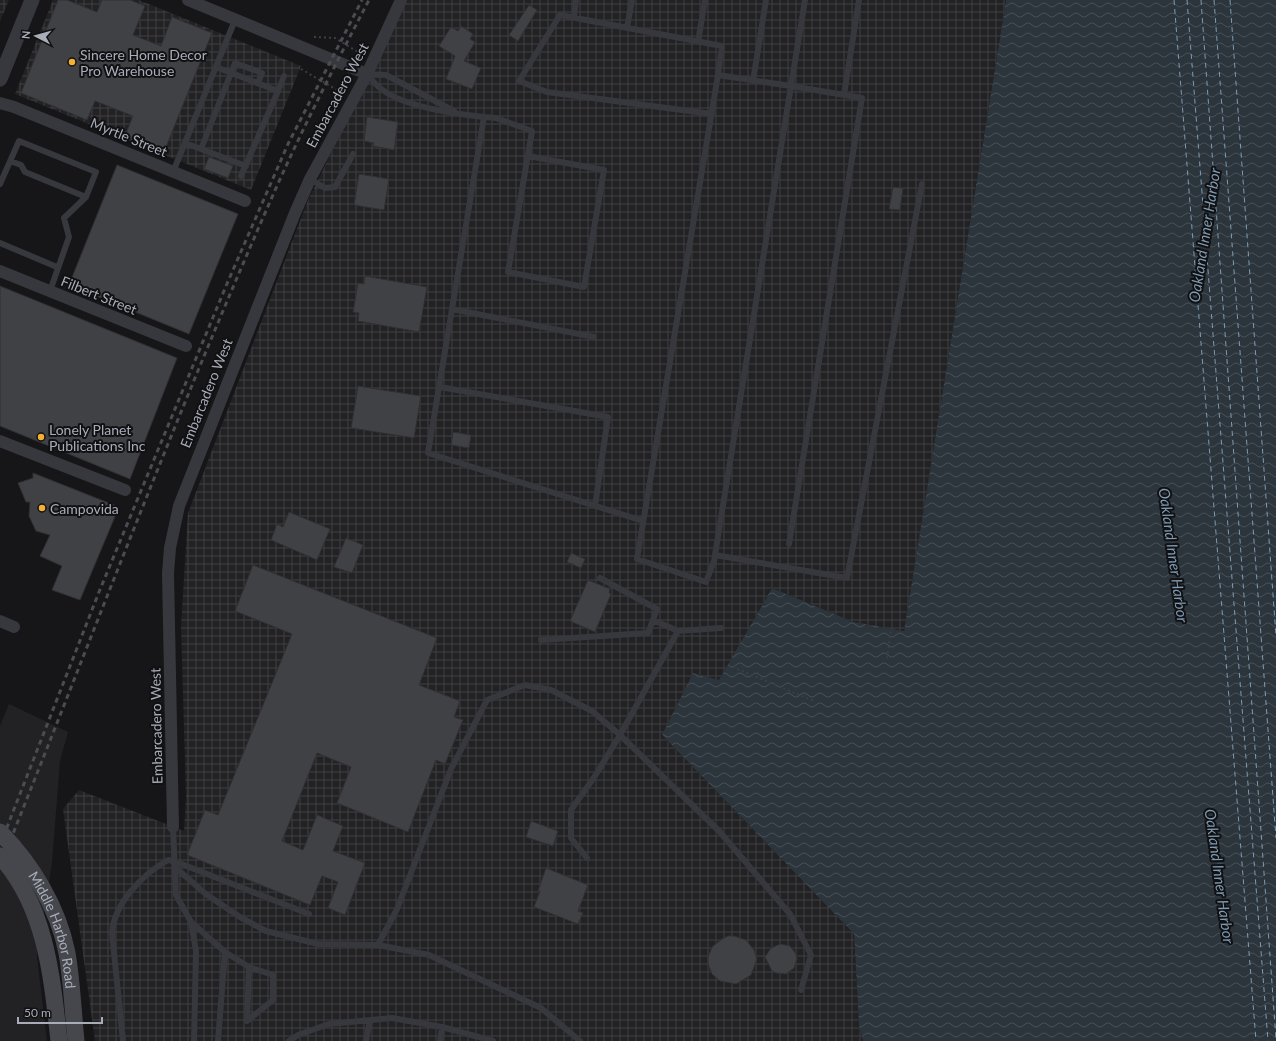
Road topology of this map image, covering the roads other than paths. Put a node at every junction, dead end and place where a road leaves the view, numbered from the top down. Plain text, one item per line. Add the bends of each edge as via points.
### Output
1 (32, 0) edge
2 (188, 0) edge
3 (401, 0) edge
4 (576, 0) edge
5 (632, 0) edge
6 (705, 0) edge
7 (766, 0) edge
8 (805, 0) edge
9 (859, 0) edge
10 (574, 18) junction
11 (235, 20) junction
12 (627, 28) junction
13 (698, 42) junction
14 (216, 67) junction
15 (231, 74) junction
16 (367, 74) junction
17 (718, 75) junction
18 (284, 76) dead end
19 (0, 79) edge
20 (753, 81) junction
21 (258, 83) junction
22 (791, 86) junction
23 (278, 91) junction
24 (844, 95) junction
25 (0, 103) edge
26 (458, 114) junction
27 (712, 114) junction
28 (484, 117) junction
29 (185, 142) junction
30 (201, 149) junction
31 (353, 154) dead end
32 (528, 156) junction
33 (10, 161) junction
34 (246, 166) junction
35 (173, 172) junction
36 (241, 176) dead end
37 (310, 179) junction
38 (0, 184) edge
39 (922, 184) dead end
40 (86, 197) junction
41 (245, 201) dead end
42 (0, 243) edge
43 (58, 267) junction
44 (0, 271) edge
45 (50, 291) junction
46 (452, 310) junction
47 (594, 337) dead end
48 (186, 346) dead end
49 (440, 386) junction
50 (0, 440) edge
51 (125, 490) dead end
52 (595, 506) junction
53 (643, 521) junction
54 (789, 544) dead end
55 (715, 555) junction
56 (600, 578) dead end
57 (653, 620) junction
58 (0, 621) edge
59 (14, 626) dead end
60 (721, 628) dead end
61 (678, 631) junction
62 (541, 640) dead end
63 (620, 735) junction
64 (173, 827) joint
65 (0, 832) edge
66 (0, 856) edge
67 (587, 858) dead end
68 (175, 865) junction
69 (309, 914) dead end
70 (190, 922) junction
71 (378, 945) junction
72 (225, 952) junction
73 (249, 966) junction
74 (801, 990) dead end
75 (370, 1020) junction
76 (442, 1027) junction
77 (292, 1040) edge
78 (59, 1041) edge
79 (76, 1041) edge
80 (123, 1041) edge
81 (194, 1041) edge
82 (218, 1041) edge
83 (366, 1041) edge
84 (440, 1041) edge
85 (493, 1041) edge
86 (580, 1041) edge

1 - 19 street
2 - 11 street
3 - 16 street, Embarcadero West
4 - 10 lane
5 - 12 lane
6 - 13 lane
7 - 20 lane
8 - 22 lane
9 - 24 lane
10 - 12 lane
10 - 27 lane via 560,15 519,81 547,92
11 - 14 lane
11 - 16 street
12 - 13 lane
13 - 17 lane via 722,46
14 - 15 lane
14 - 29 lane
15 - 21 lane
15 - 21 lane via 235,63 262,73
15 - 30 lane
16 - 26 lane via 386,75
16 - 26 lane via 380,89 412,104
16 - 37 street, Embarcadero West
17 - 20 lane
17 - 27 lane
18 - 23 lane
20 - 22 lane
21 - 23 lane
22 - 24 lane
22 - 55 lane
23 - 34 lane
24 - 54 lane via 862,98
25 - 35 street, Myrtle Street
26 - 28 lane
27 - 53 lane
28 - 32 lane via 496,118 532,131
28 - 46 lane
29 - 30 lane
29 - 35 lane
30 - 34 lane
31 - 37 lane via 335,187 325,188
32 - 32 lane via 508,272 584,287 604,170
33 - 38 lane
33 - 40 lane via 21,166 25,172
33 - 40 lane via 19,141 96,172
34 - 36 lane
35 - 41 street, Myrtle Street
37 - 64 street, Embarcadero West via 186,485 174,526 168,573
39 - 55 lane via 847,578
40 - 43 lane via 64,218 68,237
42 - 43 lane
43 - 45 lane
44 - 45 street, Filbert Street
45 - 48 street, Filbert Street
46 - 47 lane
46 - 49 lane
49 - 52 lane via 428,453
49 - 52 lane via 608,417
50 - 51 street
52 - 53 lane
53 - 55 lane via 637,559 706,582
56 - 57 lane via 657,609
57 - 61 lane
57 - 62 lane via 648,633
58 - 59 street
60 - 61 lane
61 - 63 lane
63 - 67 lane via 571,810 571,838
63 - 71 lane via 592,711 552,690 525,685 487,700 451,769 397,909
63 - 74 lane via 719,831 790,914 811,956
64 - 68 lane
65 - 79 main road, Middle Harbor Road, bridge via 18,850 34,874 58,922 67,953
66 - 78 main road, Middle Harbor Road, bridge via 18,881 40,928 48,956
68 - 69 lane
68 - 70 lane via 176,895
68 - 71 lane via 207,895 240,918 266,931 318,944
68 - 80 lane via 168,860 144,877 118,910 113,921
70 - 72 lane
70 - 81 lane via 196,951
71 - 86 lane via 429,954 541,1008
72 - 73 lane
72 - 82 lane
73 - 73 lane via 248,998 247,1021 273,1000 273,975
75 - 76 lane via 392,1018
75 - 77 lane via 329,1024 298,1035
75 - 83 lane
76 - 84 lane
76 - 85 lane

